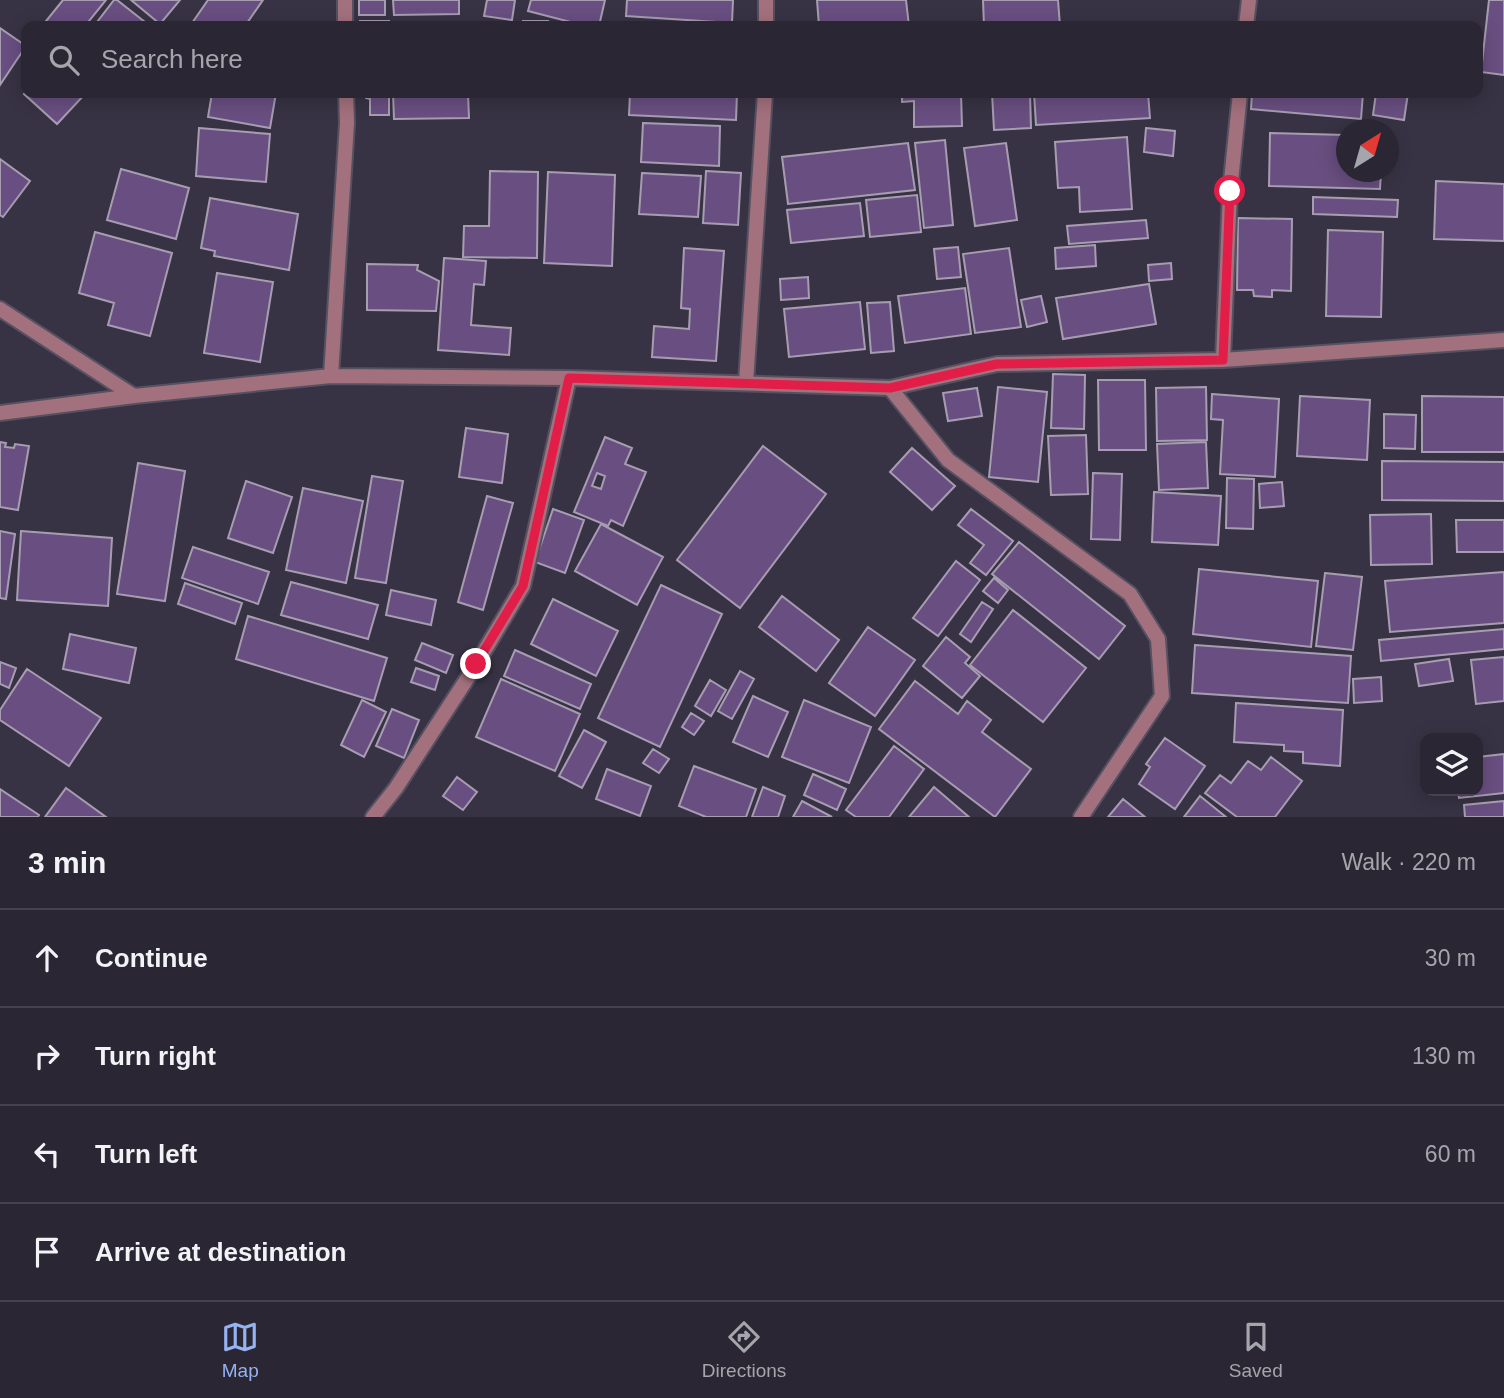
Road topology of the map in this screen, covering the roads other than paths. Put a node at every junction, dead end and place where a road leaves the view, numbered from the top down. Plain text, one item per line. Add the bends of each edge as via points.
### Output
1 (345, 0) edge
2 (766, 0) edge
3 (1249, 0) edge
4 (345, 21) edge
5 (766, 21) edge
6 (1247, 21) edge
7 (346, 98) edge
8 (765, 98) edge
9 (1239, 98) edge
10 (0, 309) edge
11 (1504, 340) edge
12 (1223, 360) junction
13 (331, 376) junction
14 (569, 378) junction
15 (746, 383) junction
16 (890, 388) junction
17 (134, 396) junction
18 (0, 413) edge
19 (373, 817) edge
20 (1081, 817) edge

1 - 4 street
2 - 5 street
3 - 6 street
7 - 13 street
8 - 15 street
9 - 12 street via 1230,191
10 - 17 street
11 - 12 street
12 - 16 street via 997,364
13 - 14 street
13 - 17 street
14 - 15 street
14 - 19 street via 523,586
15 - 16 street
16 - 20 street via 948,460 1130,594 1158,639 1162,696
17 - 18 street

